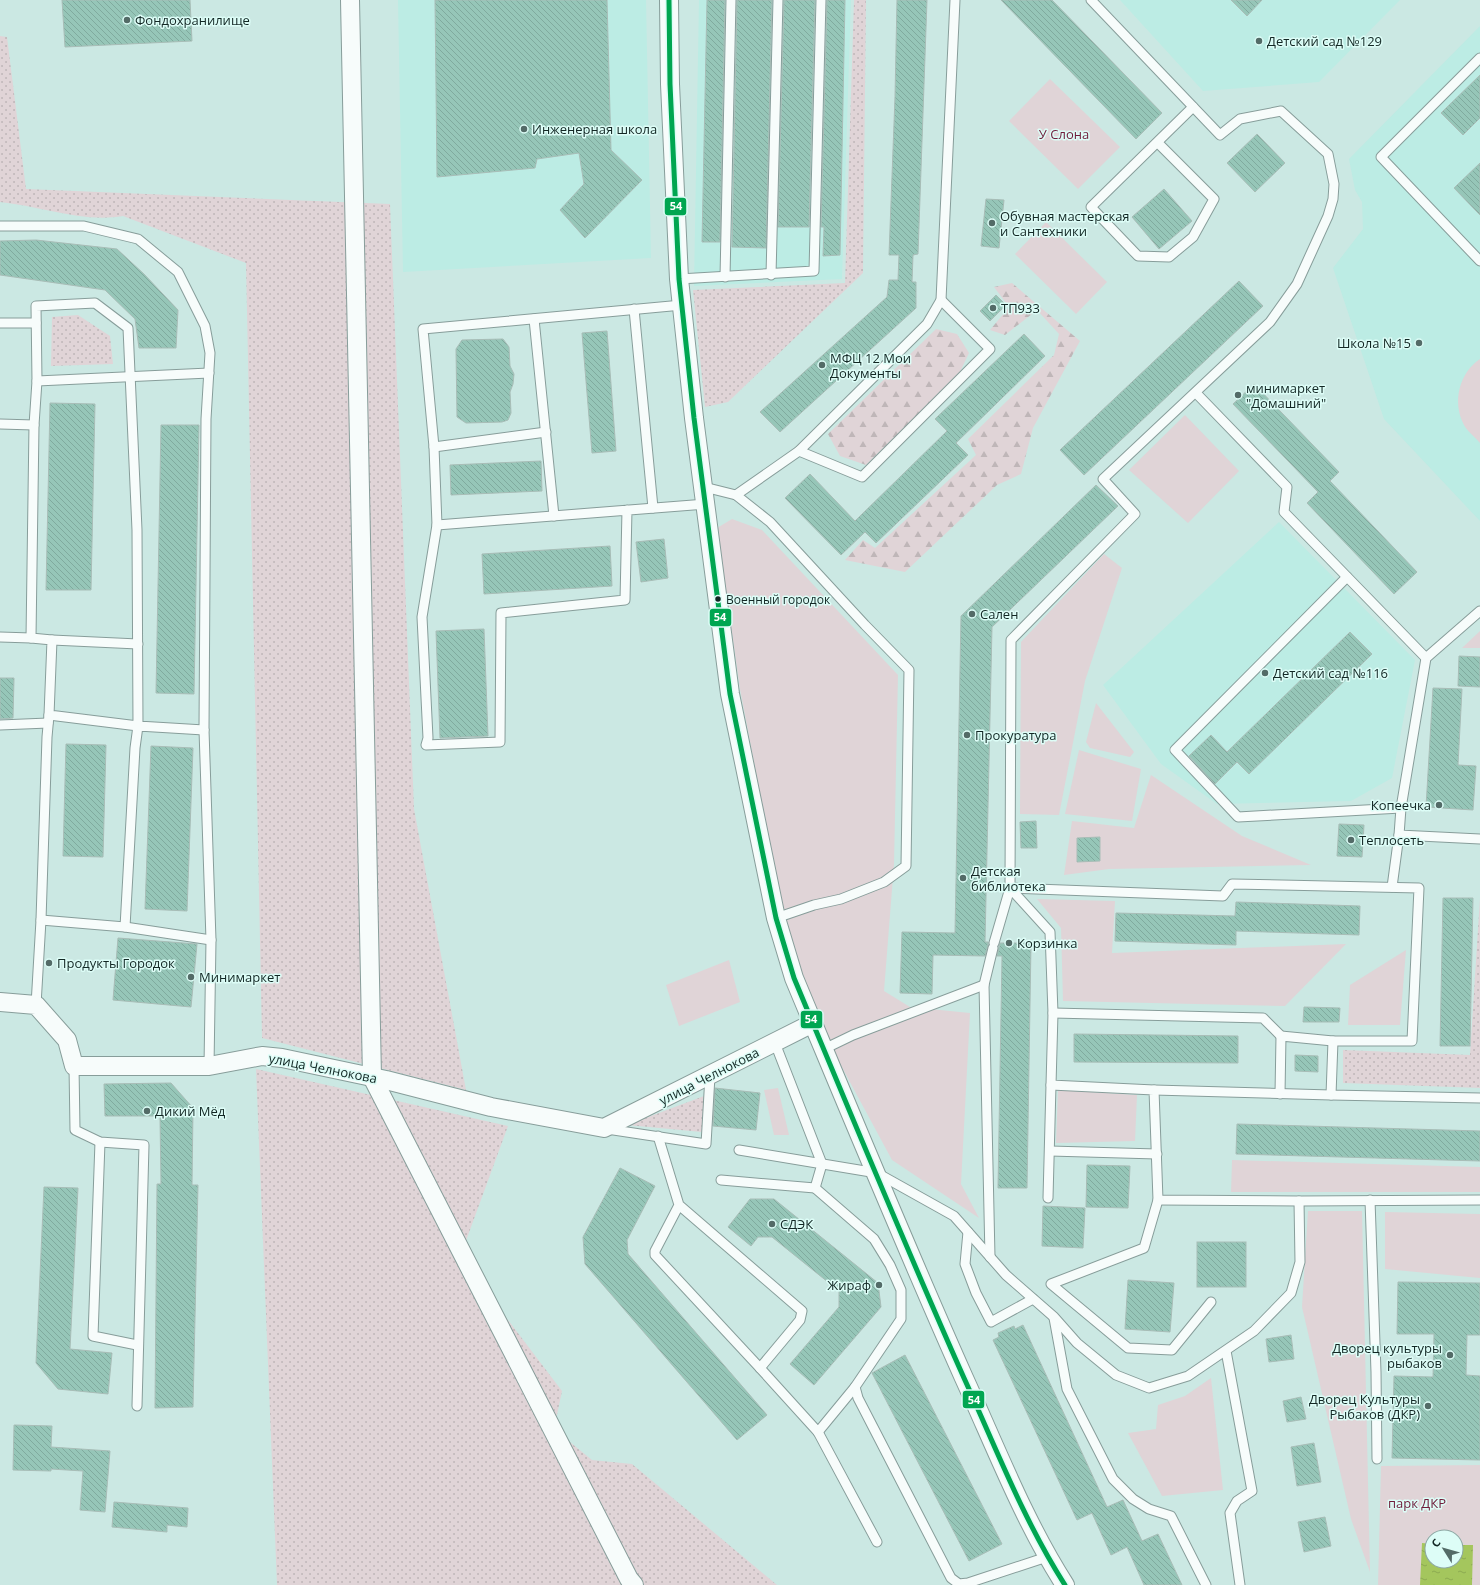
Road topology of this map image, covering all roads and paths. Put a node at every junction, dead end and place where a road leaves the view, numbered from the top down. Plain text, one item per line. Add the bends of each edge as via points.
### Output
1 (350, 0) edge
2 (669, 0) edge
3 (731, 0) edge
4 (778, 0) edge
5 (821, 0) edge
6 (955, 0) edge
7 (1091, 0) edge
8 (1480, 58) edge
9 (1193, 107) junction
10 (1158, 143) junction
11 (0, 226) edge
12 (1480, 261) edge
13 (771, 275) junction
14 (725, 277) junction
15 (679, 279) junction
16 (941, 300) junction
17 (682, 304) junction
18 (634, 309) junction
19 (534, 319) junction
20 (0, 323) edge
21 (36, 323) junction
22 (208, 373) junction
23 (131, 376) junction
24 (37, 381) junction
25 (1196, 393) junction
26 (0, 424) edge
27 (34, 425) junction
28 (546, 432) junction
29 (434, 447) junction
30 (799, 451) junction
31 (736, 495) junction
32 (704, 496) junction
33 (653, 508) junction
34 (627, 510) junction
35 (554, 516) junction
36 (437, 525) junction
37 (1347, 577) junction
38 (1480, 611) edge
39 (0, 637) edge
40 (31, 638) junction
41 (52, 640) junction
42 (138, 644) junction
43 (1426, 658) junction
44 (49, 719) junction
45 (0, 725) edge
46 (138, 726) junction
47 (204, 730) junction
48 (1401, 808) junction
49 (1398, 835) junction
50 (1480, 839) edge
51 (1392, 887) junction
52 (1010, 888) junction
53 (776, 918) junction
54 (41, 920) junction
55 (125, 927) junction
56 (211, 940) junction
57 (984, 985) junction
58 (0, 1002) edge
59 (36, 1005) junction
60 (1053, 1013) junction
61 (813, 1023) junction
62 (1281, 1036) junction
63 (1333, 1041) junction
64 (775, 1043) junction
65 (824, 1049) junction
66 (74, 1066) junction
67 (209, 1066) junction
68 (710, 1076) junction
69 (372, 1077) junction
70 (1052, 1085) junction
71 (1154, 1090) junction
72 (1280, 1094) junction
73 (1331, 1095) junction
74 (1480, 1098) edge
75 (604, 1128) junction
76 (658, 1136) junction
77 (100, 1142) junction
78 (739, 1150) dead end
79 (1050, 1151) junction
80 (1157, 1154) junction
81 (822, 1164) junction
82 (877, 1173) junction
83 (722, 1180) dead end
84 (815, 1188) junction
85 (1048, 1198) dead end
86 (1158, 1200) junction
87 (1370, 1200) junction
88 (1480, 1200) edge
89 (1299, 1202) junction
90 (679, 1205) junction
91 (968, 1232) junction
92 (990, 1257) junction
93 (1033, 1299) junction
94 (1211, 1302) dead end
95 (1054, 1317) junction
96 (137, 1344) junction
97 (1226, 1351) junction
98 (760, 1368) junction
99 (855, 1387) junction
100 (137, 1406) dead end
101 (818, 1432) junction
102 (1377, 1459) dead end
103 (877, 1542) dead end
104 (1047, 1557) junction
105 (634, 1585) edge
106 (1065, 1585) edge
107 (1206, 1585) edge
108 (1240, 1585) edge

1 - 69 street
2 - 15 street via 670,84
3 - 14 lane
4 - 13 lane
5 - 13 lane via 814,271
6 - 16 lane
7 - 9 lane
8 - 12 lane via 1381,158
9 - 10 lane
9 - 25 lane via 1220,135 1240,119 1281,111 1328,154 1334,184 1328,216 1297,284 1270,322
10 - 10 lane via 1091,207 1138,256 1169,257 1193,237 1214,199
11 - 22 lane via 84,226 138,239 178,272 205,326 210,353
13 - 14 lane
14 - 15 lane
15 - 17 street
16 - 30 lane via 926,324
16 - 30 lane via 990,349 862,477
17 - 18 lane
17 - 32 street
18 - 19 lane
18 - 33 lane
19 - 28 lane
19 - 29 lane via 423,329
20 - 21 lane
21 - 23 lane via 36,306 95,303 128,328
21 - 24 lane
22 - 23 lane
22 - 47 lane
23 - 24 lane
23 - 42 lane
24 - 27 lane
25 - 37 lane via 1287,487 1284,512
25 - 52 lane via 1103,479 1135,514 1011,640
26 - 27 lane
27 - 40 lane
28 - 29 lane
28 - 35 lane
29 - 36 lane
30 - 31 lane
31 - 32 lane
31 - 53 lane via 770,522 909,670 906,866 884,882 841,899
32 - 33 lane
32 - 53 street via 730,694
33 - 34 lane
34 - 35 lane
34 - 36 lane via 625,600 502,613 500,742 426,745 428,738 422,617
35 - 36 lane
37 - 43 lane
37 - 48 lane via 1175,750 1238,817
38 - 43 lane
39 - 40 lane
40 - 41 lane
41 - 42 lane
41 - 44 lane
42 - 46 lane
43 - 48 lane
44 - 45 lane
44 - 46 lane
44 - 54 lane
46 - 47 lane
46 - 55 lane
47 - 56 lane
48 - 49 lane
49 - 50 lane
49 - 51 lane
51 - 52 lane via 1232,884 1223,896
51 - 63 lane via 1419,888 1412,1041
52 - 57 lane
52 - 60 lane via 1050,932
53 - 61 street via 794,978
54 - 55 lane
54 - 59 lane
55 - 56 lane
56 - 67 lane
57 - 65 lane via 853,1035
57 - 92 lane
58 - 59 street
59 - 66 street via 67,1040
60 - 62 lane via 1263,1018
60 - 70 lane
61 - 64 street, улица Челнокова
61 - 65 street
62 - 63 lane
62 - 72 lane
63 - 73 lane
64 - 68 street, улица Челнокова
64 - 81 lane
65 - 82 street
66 - 67 street, улица Челнокова
66 - 77 lane via 75,1130
67 - 69 street, улица Челнокова via 262,1056
68 - 75 street, улица Челнокова
68 - 76 lane, улица Челнокова via 706,1144
69 - 75 street, улица Челнокова via 491,1107
69 - 105 street
70 - 71 lane
70 - 79 lane
71 - 72 lane
71 - 80 lane
72 - 73 lane
73 - 74 lane
75 - 76 lane, улица Челнокова
76 - 90 lane
77 - 96 lane via 93,1336
77 - 96 lane via 144,1145
78 - 81 lane
79 - 80 lane
79 - 85 lane
80 - 86 lane
81 - 82 lane
81 - 84 lane
82 - 91 lane via 954,1216
82 - 104 street via 943,1331
83 - 84 lane
84 - 99 lane via 874,1239 901,1290 901,1319
86 - 89 lane
86 - 94 lane via 1144,1248 1051,1284 1128,1348 1172,1350
87 - 88 lane
87 - 89 lane
87 - 102 lane
89 - 97 lane via 1300,1262 1291,1293 1254,1331
90 - 98 lane via 655,1255
90 - 98 lane via 802,1311 800,1320
91 - 92 lane
91 - 93 lane via 965,1264 991,1322
92 - 93 lane
93 - 95 lane
95 - 97 lane via 1077,1343 1116,1375 1149,1388 1188,1376
95 - 107 lane via 1067,1389 1113,1479 1133,1499 1149,1509 1171,1516
96 - 100 lane
97 - 108 lane via 1252,1491 1237,1501 1230,1513
98 - 101 lane
99 - 101 lane
99 - 104 lane via 858,1398 951,1578 959,1584 968,1583
101 - 103 lane
104 - 106 street

